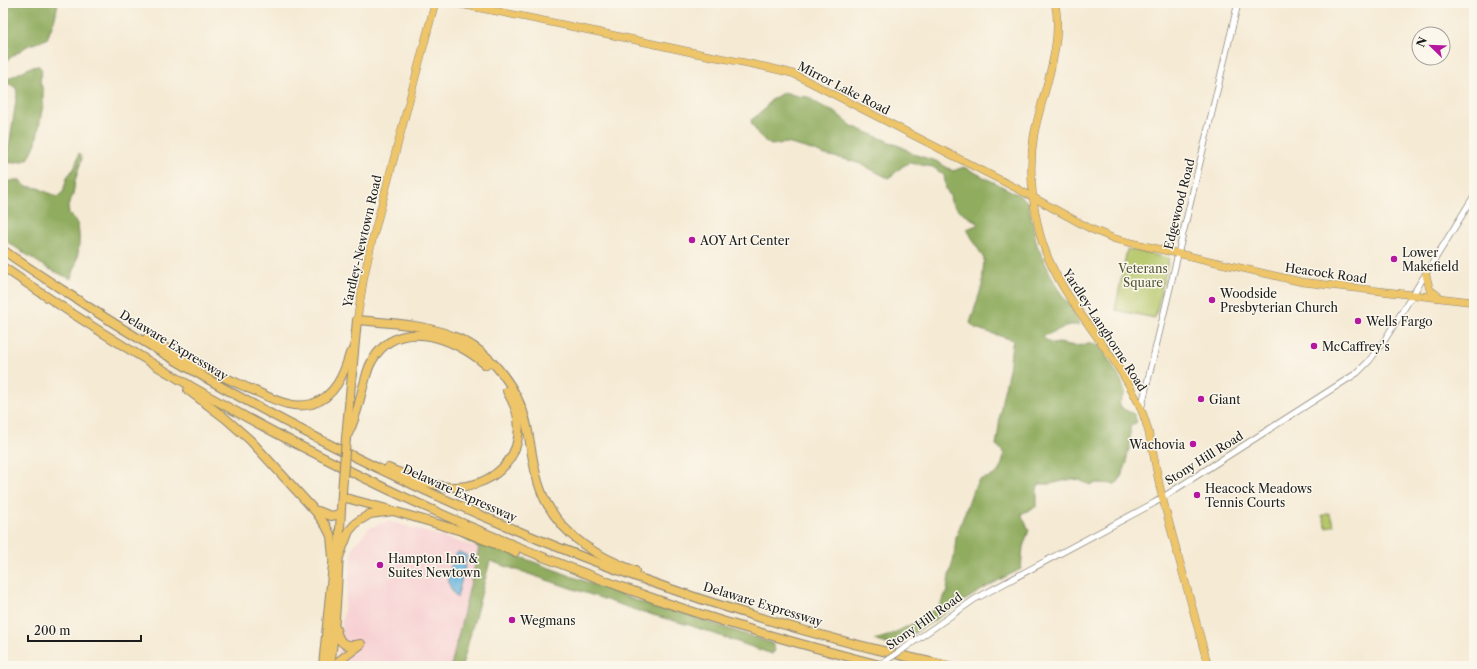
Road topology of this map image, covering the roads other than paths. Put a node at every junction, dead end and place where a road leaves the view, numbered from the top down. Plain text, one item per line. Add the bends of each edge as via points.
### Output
1 (435, 3) edge
2 (454, 3) edge
3 (1055, 3) edge
4 (1238, 3) edge
5 (1032, 196) junction
6 (1474, 196) edge
7 (3, 250) edge
8 (1178, 254) junction
9 (3, 267) edge
10 (1426, 275) junction
11 (1413, 295) junction
12 (1441, 298) junction
13 (1474, 302) edge
14 (84, 303) junction
15 (357, 320) junction
16 (355, 332) junction
17 (145, 360) junction
18 (1141, 409) junction
19 (346, 438) junction
20 (318, 439) junction
21 (342, 497) junction
22 (1162, 497) junction
23 (312, 507) junction
24 (393, 511) junction
25 (340, 514) junction
26 (336, 558) junction
27 (585, 574) junction
28 (334, 624) junction
29 (846, 642) junction
30 (323, 666) edge
31 (330, 666) edge
32 (335, 666) edge
33 (878, 666) edge
34 (883, 666) edge
35 (948, 666) edge
36 (1208, 666) edge

1 - 15 main road, Yardley-Newtown Road via 371,245
2 - 5 main road, Mirror Lake Road via 794,74
3 - 5 main road, Yardley-Langhorne Road via 1057,32 1031,158
4 - 8 street, Edgewood Road
5 - 8 main road, Mirror Lake Road via 1100,233 1129,243
5 - 18 main road, Yardley-Langhorne Road via 1041,239 1056,274 1122,374
6 - 10 street, Stony Hill Road
7 - 14 highway, Delaware Expressway
8 - 11 main road, Heacock Road via 1302,282
8 - 18 street, Edgewood Road
9 - 17 highway
10 - 11 street, Stony Hill Road
10 - 12 main road via 1430,290
11 - 12 main road, Heacock Road
11 - 22 street, Stony Hill Road via 1376,353 1357,373
12 - 13 main road, Heacock Road
14 - 16 highway via 96,307 162,346 233,381 281,402 296,405 316,402 333,390 342,376
14 - 20 highway, Delaware Expressway via 209,380
15 - 16 highway, Yardley-Newtown Road
15 - 29 highway via 415,326 446,333 471,345 492,364 506,379 522,408 537,475 546,502 567,531 593,552 681,588
16 - 19 highway, Yardley-Newtown Road
17 - 23 highway via 238,429
17 - 27 highway via 288,440 373,483 468,526
18 - 22 main road, Yardley-Langhorne Road
19 - 20 highway via 371,362 389,343 411,335 444,339 479,359 507,390 518,420 516,445 503,467 482,482 459,487 420,481 333,443
19 - 21 highway, Yardley-Newtown Road, bridge
20 - 29 highway, Delaware Expressway via 436,496 574,554 706,601
21 - 24 highway
21 - 25 highway, Yardley-Newtown Road
22 - 33 street, Stony Hill Road, bridge via 993,588
22 - 36 main road, Yardley-Langhorne Road
23 - 25 highway via 326,516
23 - 26 highway via 329,531
24 - 26 highway via 370,514 357,522
24 - 27 highway via 465,532 543,562
25 - 26 highway, Yardley-Newtown Road
26 - 28 highway, Yardley-Newtown Road
26 - 30 highway, Yardley-Newtown Road
27 - 34 highway via 728,623
28 - 31 highway, Yardley-Newtown Road
28 - 32 highway via 344,645 361,644
29 - 35 highway, Delaware Expressway

